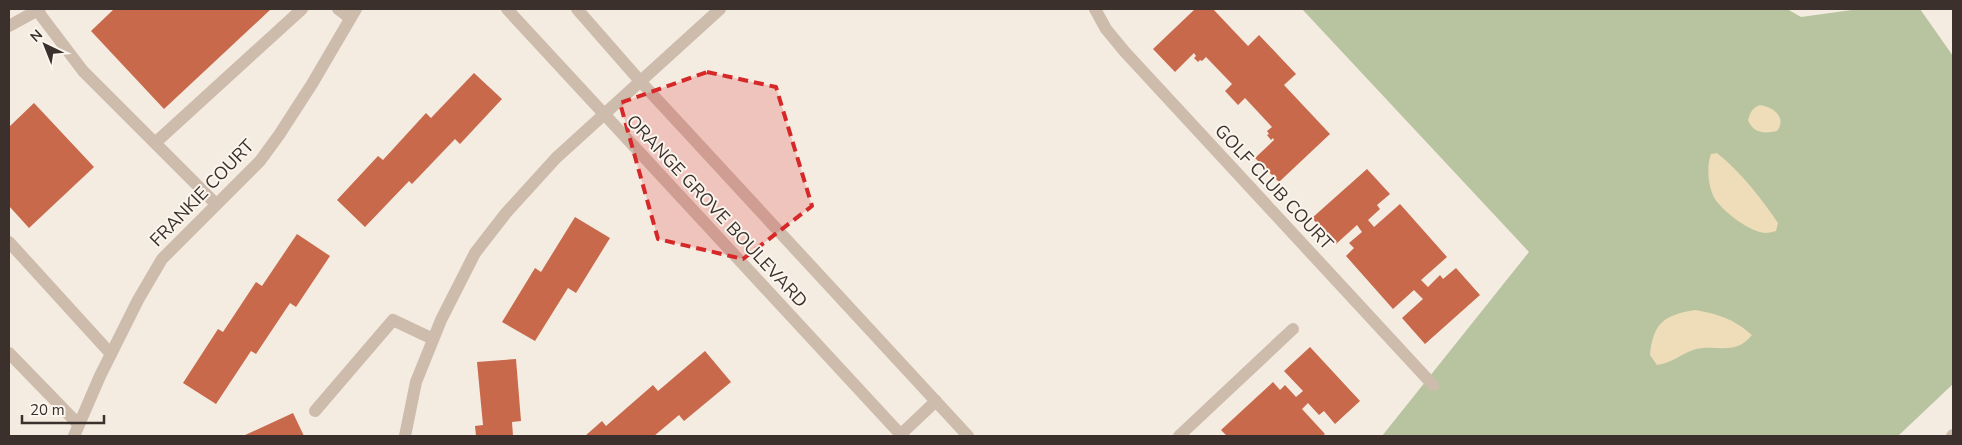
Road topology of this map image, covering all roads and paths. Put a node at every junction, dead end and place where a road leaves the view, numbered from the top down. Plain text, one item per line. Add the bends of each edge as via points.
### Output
1 (302, 9) edge
2 (338, 9) edge
3 (507, 9) edge
4 (577, 9) edge
5 (720, 9) edge
6 (1095, 9) edge
7 (38, 10) edge
8 (353, 13) edge
9 (9, 26) edge
10 (640, 81) junction
11 (604, 114) junction
12 (155, 143) junction
13 (216, 204) junction
14 (9, 242) edge
15 (1293, 329) dead end
16 (433, 339) junction
17 (9, 353) edge
18 (111, 354) junction
19 (1433, 385) dead end
20 (936, 401) junction
21 (315, 411) dead end
22 (77, 431) edge
23 (405, 436) edge
24 (901, 436) edge
25 (968, 436) edge
26 (1179, 436) edge

1 - 12 street
2 - 8 street
3 - 11 street, ORANGE GROVE BOULEVARD
4 - 10 street, ORANGE GROVE BOULEVARD
5 - 10 street
6 - 19 street, GOLF CLUB COURT via 1125,52
7 - 9 street
7 - 12 street via 83,70
8 - 13 street, FRANKIE COURT via 279,135 260,161
10 - 11 street
10 - 20 street, ORANGE GROVE BOULEVARD
11 - 16 street via 556,158 475,253
11 - 24 street, ORANGE GROVE BOULEVARD
12 - 13 street
13 - 18 street, FRANKIE COURT via 162,259
14 - 18 street
15 - 26 street
16 - 21 street via 393,320
16 - 23 street via 416,382
17 - 22 street
18 - 22 street, FRANKIE COURT
20 - 24 street
20 - 25 street, ORANGE GROVE BOULEVARD

